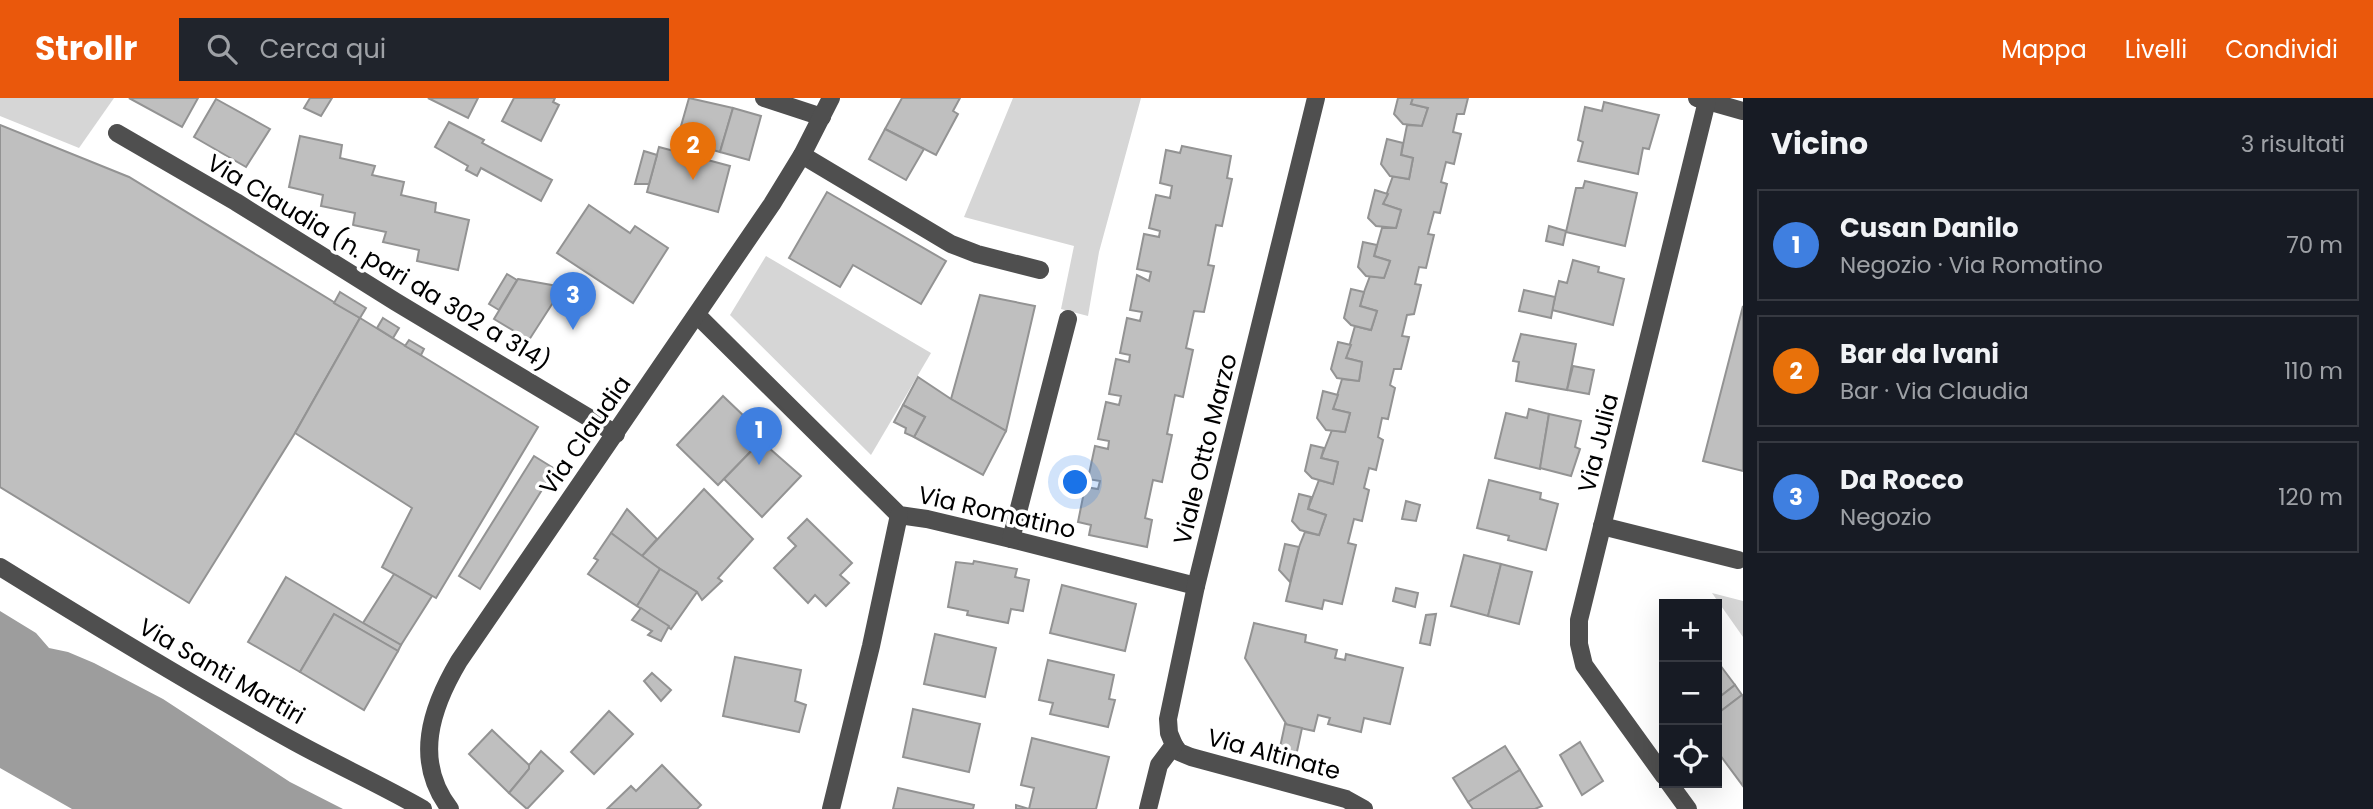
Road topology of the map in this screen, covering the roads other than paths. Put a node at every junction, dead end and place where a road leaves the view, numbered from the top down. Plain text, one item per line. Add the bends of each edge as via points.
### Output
1 (764, 98) edge
2 (831, 98) edge
3 (1316, 98) edge
4 (1702, 99) edge
5 (1743, 111) edge
6 (822, 117) junction
7 (117, 133) dead end
8 (802, 155) junction
9 (1040, 270) dead end
10 (697, 315) junction
11 (1068, 319) dead end
12 (616, 434) junction
13 (899, 515) junction
14 (1602, 526) junction
15 (1011, 539) junction
16 (1738, 560) dead end
17 (0, 567) edge
18 (1196, 586) junction
19 (1174, 745) junction
20 (1659, 769) edge
21 (1673, 788) edge
22 (423, 809) edge
23 (450, 809) edge
24 (831, 809) edge
25 (1148, 809) edge
26 (1364, 809) edge
27 (1688, 809) edge

1 - 6 street
2 - 6 street, Via Claudia
3 - 18 street, Viale Otto Marzo
4 - 5 street, Via Julia
4 - 14 street, Via Julia
6 - 8 street, Via Claudia
7 - 12 street, Via Claudia (n. pari da 302 a 314)
8 - 9 street via 951,244
8 - 10 street, Via Claudia
10 - 12 street, Via Claudia
10 - 13 street, Via Romatino
11 - 15 street
12 - 23 street, Via Claudia via 442,690 432,723 429,758 438,791
13 - 15 street, Via Romatino
13 - 24 street
14 - 16 street
14 - 20 street, Via Julia via 1579,620 1579,644 1584,665
15 - 18 street, Via Romatino
17 - 22 street, Via Santi Martiri via 297,743
18 - 19 street, Viale Otto Marzo via 1168,719
19 - 25 street via 1159,765
19 - 26 street, Via Altinate via 1191,757 1346,799
21 - 27 street

